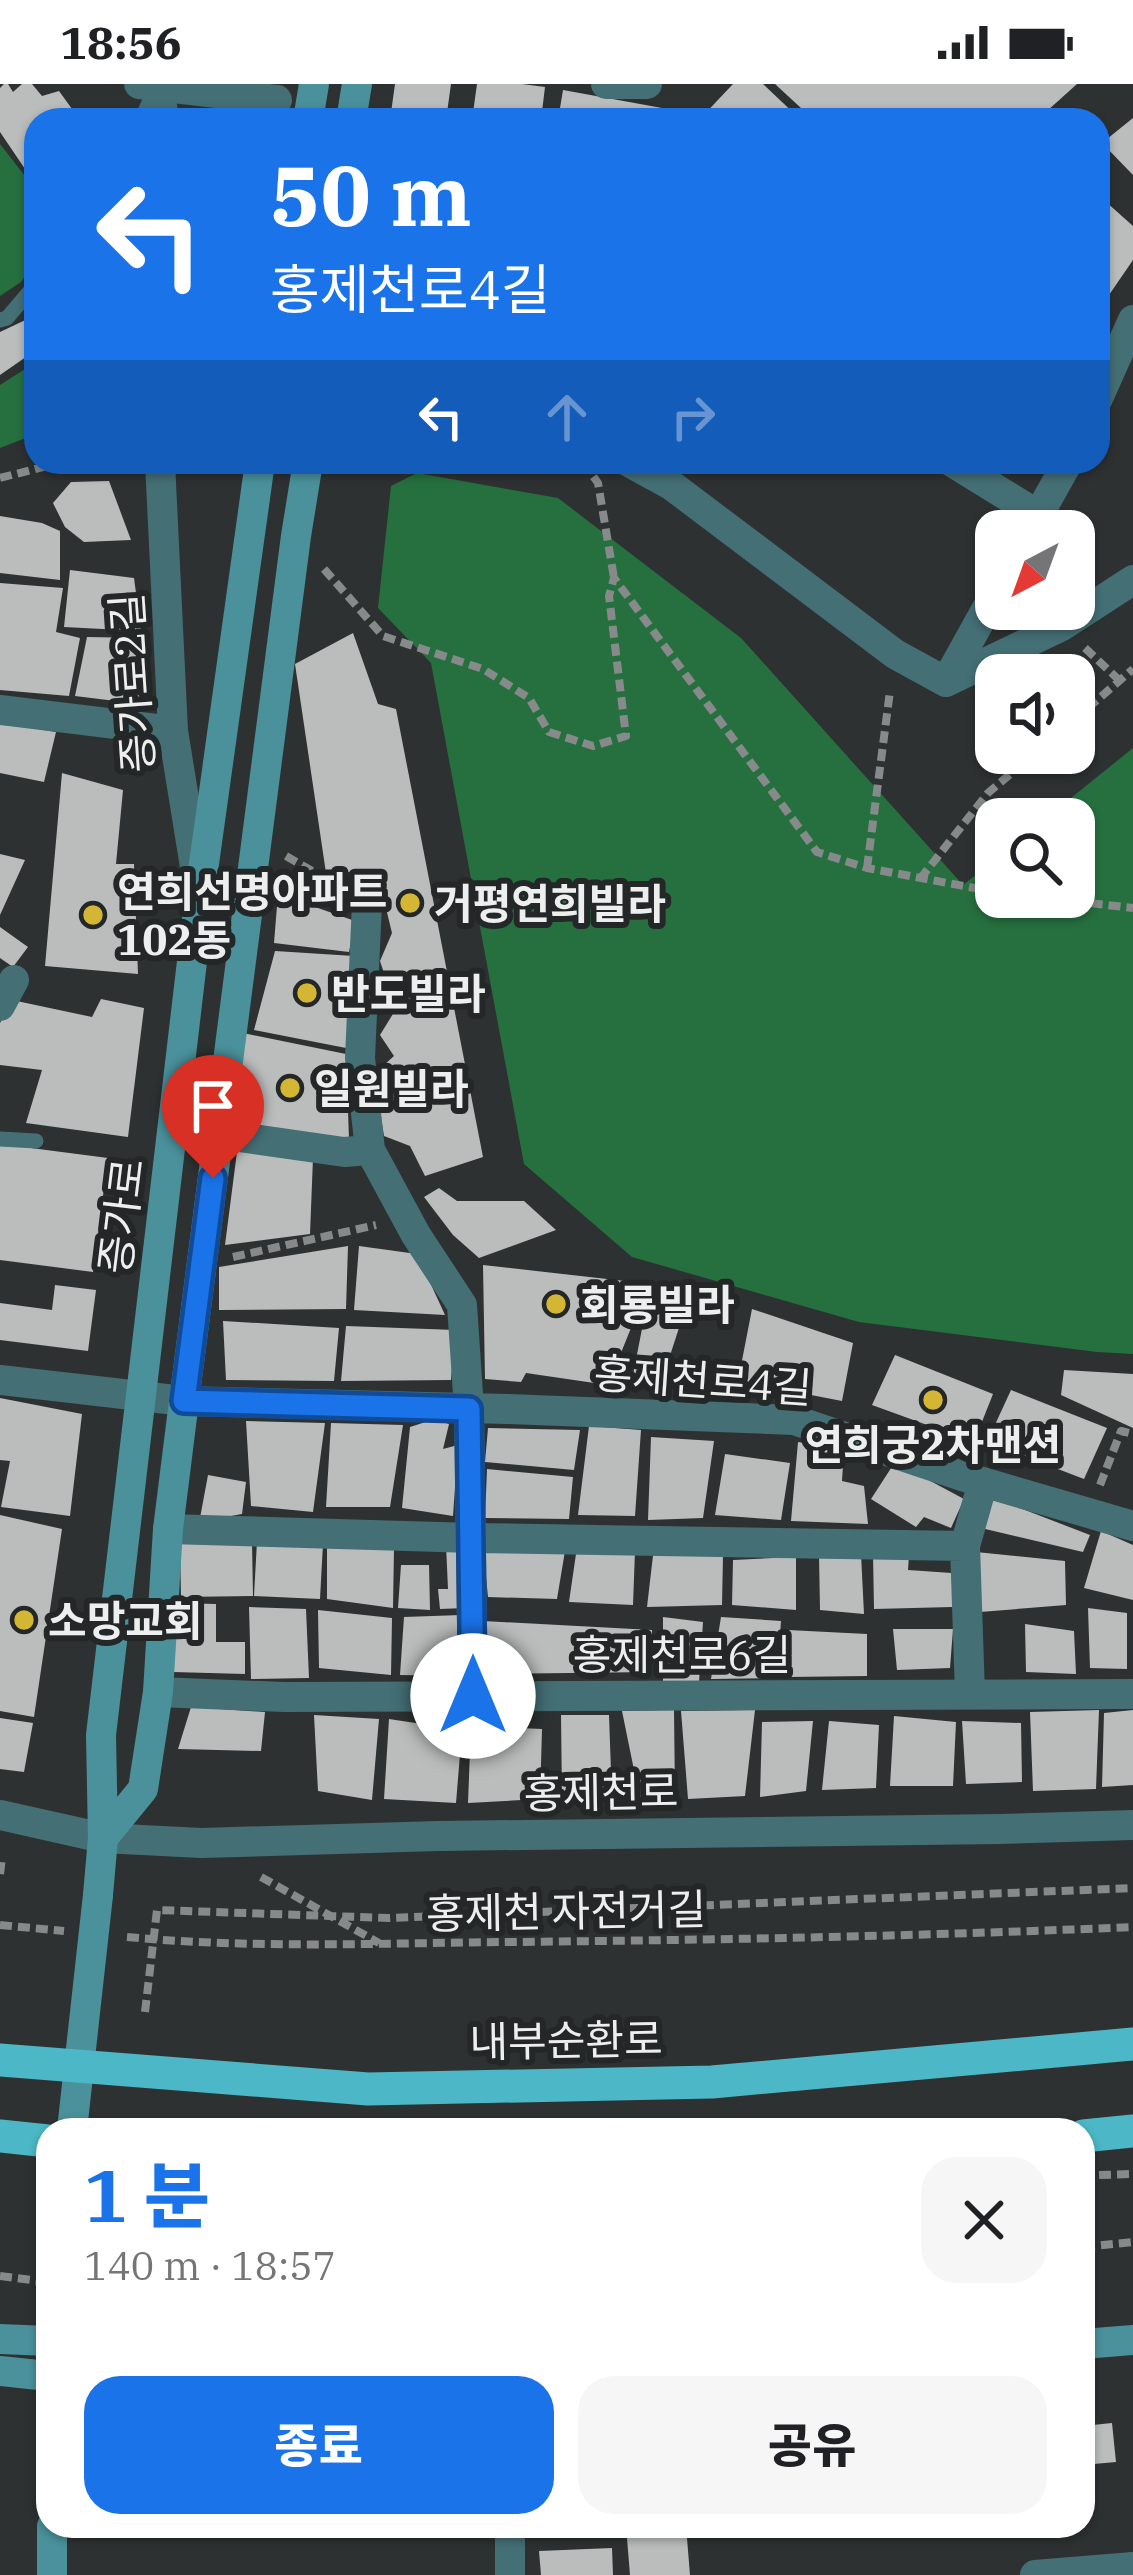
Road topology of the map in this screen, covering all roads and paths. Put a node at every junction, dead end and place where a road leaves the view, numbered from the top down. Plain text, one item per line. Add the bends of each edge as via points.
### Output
1 (606, 84) edge
2 (647, 84) edge
3 (151, 85) edge
4 (277, 100) dead end
5 (24, 298) edge
6 (0, 320) edge
7 (1133, 320) edge
8 (1110, 371) edge
9 (161, 474) edge
10 (258, 474) edge
11 (306, 474) edge
12 (592, 474) edge
13 (651, 474) edge
14 (968, 474) edge
15 (1061, 474) edge
16 (1017, 510) edge
17 (1041, 510) edge
18 (296, 536) junction
19 (614, 578) junction
20 (1133, 580) edge
21 (975, 630) edge
22 (895, 654) junction
23 (1133, 669) edge
24 (946, 682) junction
25 (1095, 702) edge
26 (0, 710) edge
27 (172, 731) junction
28 (1010, 774) edge
29 (258, 839) junction
30 (867, 868) junction
31 (920, 879) junction
32 (975, 888) edge
33 (200, 897) junction
34 (368, 903) joint
35 (1095, 904) edge
36 (1133, 908) edge
37 (218, 1134) junction
38 (0, 1139) edge
39 (36, 1141) dead end
40 (370, 1150) junction
41 (407, 1218) junction
42 (203, 1263) junction
43 (0, 1380) edge
44 (142, 1396) junction
45 (184, 1401) junction
46 (469, 1409) junction
47 (1133, 1434) edge
48 (983, 1482) junction
49 (1089, 1513) junction
50 (1133, 1526) edge
51 (168, 1529) junction
52 (473, 1538) junction
53 (965, 1546) junction
54 (158, 1692) junction
55 (970, 1694) junction
56 (1133, 1694) edge
57 (473, 1696) junction
58 (0, 1815) edge
59 (1133, 1825) edge
60 (103, 1838) junction
61 (2, 1858) edge
62 (0, 1874) edge
63 (256, 1874) dead end
64 (1133, 1888) edge
65 (330, 1916) junction
66 (0, 1925) edge
67 (1133, 1928) edge
68 (66, 1931) dead end
69 (110, 1936) dead end
70 (153, 1940) junction
71 (380, 1943) junction
72 (145, 2012) dead end
73 (1133, 2044) edge
74 (0, 2060) edge
75 (73, 2118) edge
76 (1133, 2131) edge
77 (1095, 2135) edge
78 (0, 2136) edge
79 (36, 2139) edge
80 (1133, 2174) edge
81 (1095, 2175) edge
82 (1133, 2242) edge
83 (1095, 2246) edge
84 (0, 2276) edge
85 (36, 2280) edge
86 (0, 2339) edge
87 (36, 2340) edge
88 (1133, 2340) edge
89 (1095, 2343) edge
90 (0, 2371) edge
91 (36, 2375) edge
92 (52, 2538) edge
93 (510, 2538) edge
94 (1133, 2567) edge
95 (52, 2575) edge
96 (510, 2575) edge
97 (1035, 2575) edge

1 - 2 street
3 - 4 street
5 - 6 lane
7 - 8 street
9 - 27 street, 증가로2길
10 - 33 main road, 증가로
11 - 18 main road, 증가로
12 - 19 path
13 - 22 street
14 - 16 street
15 - 17 street
18 - 19 path via 383,636 483,669 529,698 549,732 593,746 626,736 609,596
18 - 29 main road, 증가로
19 - 30 path via 818,852
20 - 24 street via 1062,626
21 - 24 street
22 - 24 street
22 - 30 path
23 - 25 path
26 - 27 street
27 - 33 street, 증가로2길
28 - 31 path
29 - 34 path
29 - 37 main road, 증가로
30 - 31 path
31 - 32 path
33 - 44 main road, 증가로
34 - 40 street via 360,1058
35 - 36 path
37 - 40 street
37 - 42 main road, 증가로
38 - 39 lane
40 - 41 street
41 - 42 path
41 - 46 street via 462,1305
42 - 45 main road, 증가로
43 - 44 street, 홍제천로4길
44 - 45 street, 홍제천로4길
44 - 60 main road, 증가로 via 101,1736
45 - 46 street, 홍제천로4길
45 - 51 main road, 증가로
46 - 48 street, 홍제천로4길 via 794,1420
46 - 52 street
47 - 49 path via 1121,1431
48 - 49 street, 홍제천로4길
48 - 53 street
49 - 50 street, 홍제천로4길
51 - 52 street
51 - 54 main road, 증가로
52 - 53 street
52 - 57 street
53 - 55 street
54 - 57 street, 홍제천로6길
54 - 60 main road, 증가로 via 143,1789
55 - 56 street, 홍제천로6길
55 - 57 street, 홍제천로6길
58 - 60 street, 홍제천로
59 - 60 street, 홍제천로 via 201,1843
60 - 75 main road, 증가로, bridge
61 - 62 path
63 - 65 path
64 - 65 path
65 - 70 path via 157,1910
65 - 71 path
66 - 68 path
67 - 71 path, 홍제천 자전거길
69 - 70 path, 홍제천 자전거길
70 - 71 path, 홍제천 자전거길
70 - 72 path
73 - 74 highway, 내부순환로, bridge via 712,2082 368,2089
76 - 77 highway
78 - 79 highway
80 - 81 path
82 - 83 path
84 - 85 path
86 - 87 main road
88 - 89 main road
90 - 91 main road
92 - 95 main road
93 - 96 street
94 - 97 street

